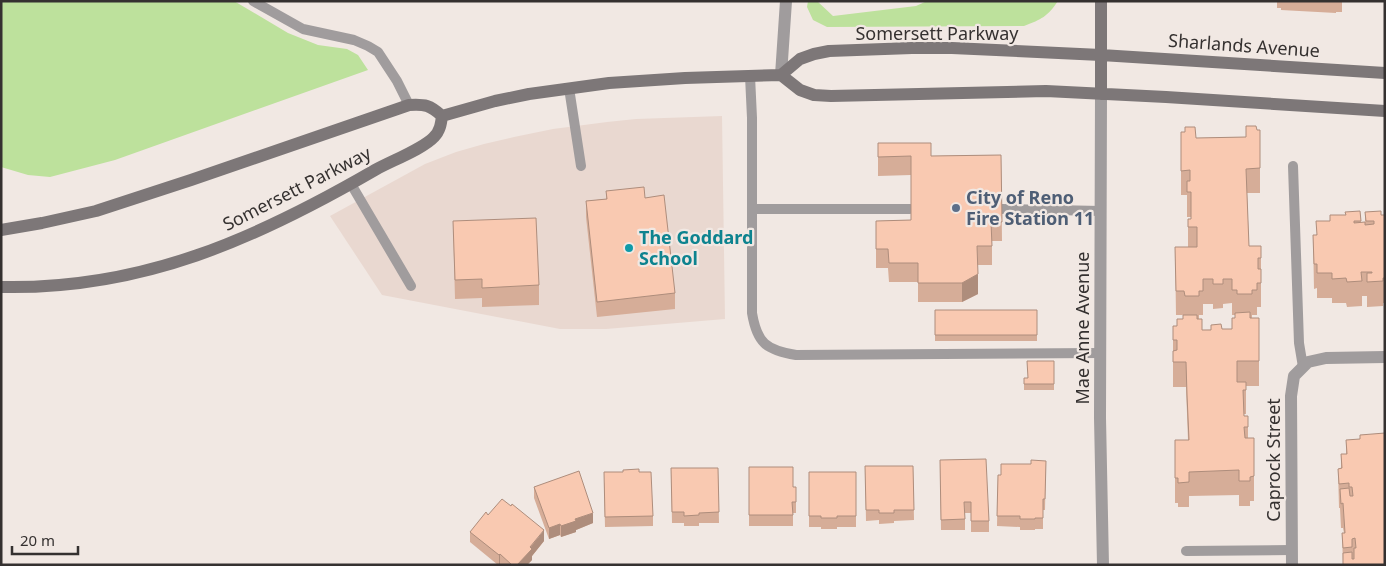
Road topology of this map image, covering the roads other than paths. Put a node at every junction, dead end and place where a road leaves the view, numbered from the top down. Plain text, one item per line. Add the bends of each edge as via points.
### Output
1 (253, 1) edge
2 (786, 1) edge
3 (1101, 1) edge
4 (1101, 55) junction
5 (1385, 73) edge
6 (750, 76) junction
7 (781, 76) junction
8 (569, 88) junction
9 (1101, 94) junction
10 (409, 105) junction
11 (1385, 110) edge
12 (442, 116) junction
13 (581, 166) dead end
14 (1293, 166) dead end
15 (351, 184) junction
16 (752, 209) junction
17 (910, 209) edge
18 (1002, 209) edge
19 (1101, 211) junction
20 (1, 230) edge
21 (411, 286) dead end
22 (1, 287) edge
23 (1100, 353) junction
24 (1385, 357) edge
25 (1305, 365) junction
26 (1292, 550) junction
27 (1186, 551) dead end
28 (1102, 565) edge
29 (1292, 565) edge

1 - 10 lane via 303,29 354,40 378,52
2 - 7 street
3 - 4 main road, Mae Anne Avenue
4 - 5 main road, Sharlands Avenue
4 - 7 main road, Somersett Parkway via 952,48 829,51 800,59
4 - 9 main road, Mae Anne Avenue
6 - 7 main road
6 - 8 main road
6 - 16 lane
7 - 9 main road via 800,90 831,96 1046,91
8 - 12 main road via 528,94
8 - 13 lane
9 - 11 main road
9 - 19 street, Mae Anne Avenue
10 - 12 main road, Somersett Parkway via 424,104
10 - 20 main road, Somersett Parkway via 96,211
12 - 15 main road, Somersett Parkway via 440,128 425,145
14 - 25 lane via 1299,343
15 - 21 lane
15 - 22 main road, Somersett Parkway via 274,224 189,259 80,283
16 - 17 lane
16 - 23 lane via 754,326 767,346 782,353
18 - 19 lane
19 - 23 street, Mae Anne Avenue
23 - 28 street, Mae Anne Avenue
24 - 25 street via 1326,358
25 - 26 street, Caprock Street via 1294,376 1290,396
26 - 27 lane
26 - 29 street, Caprock Street

